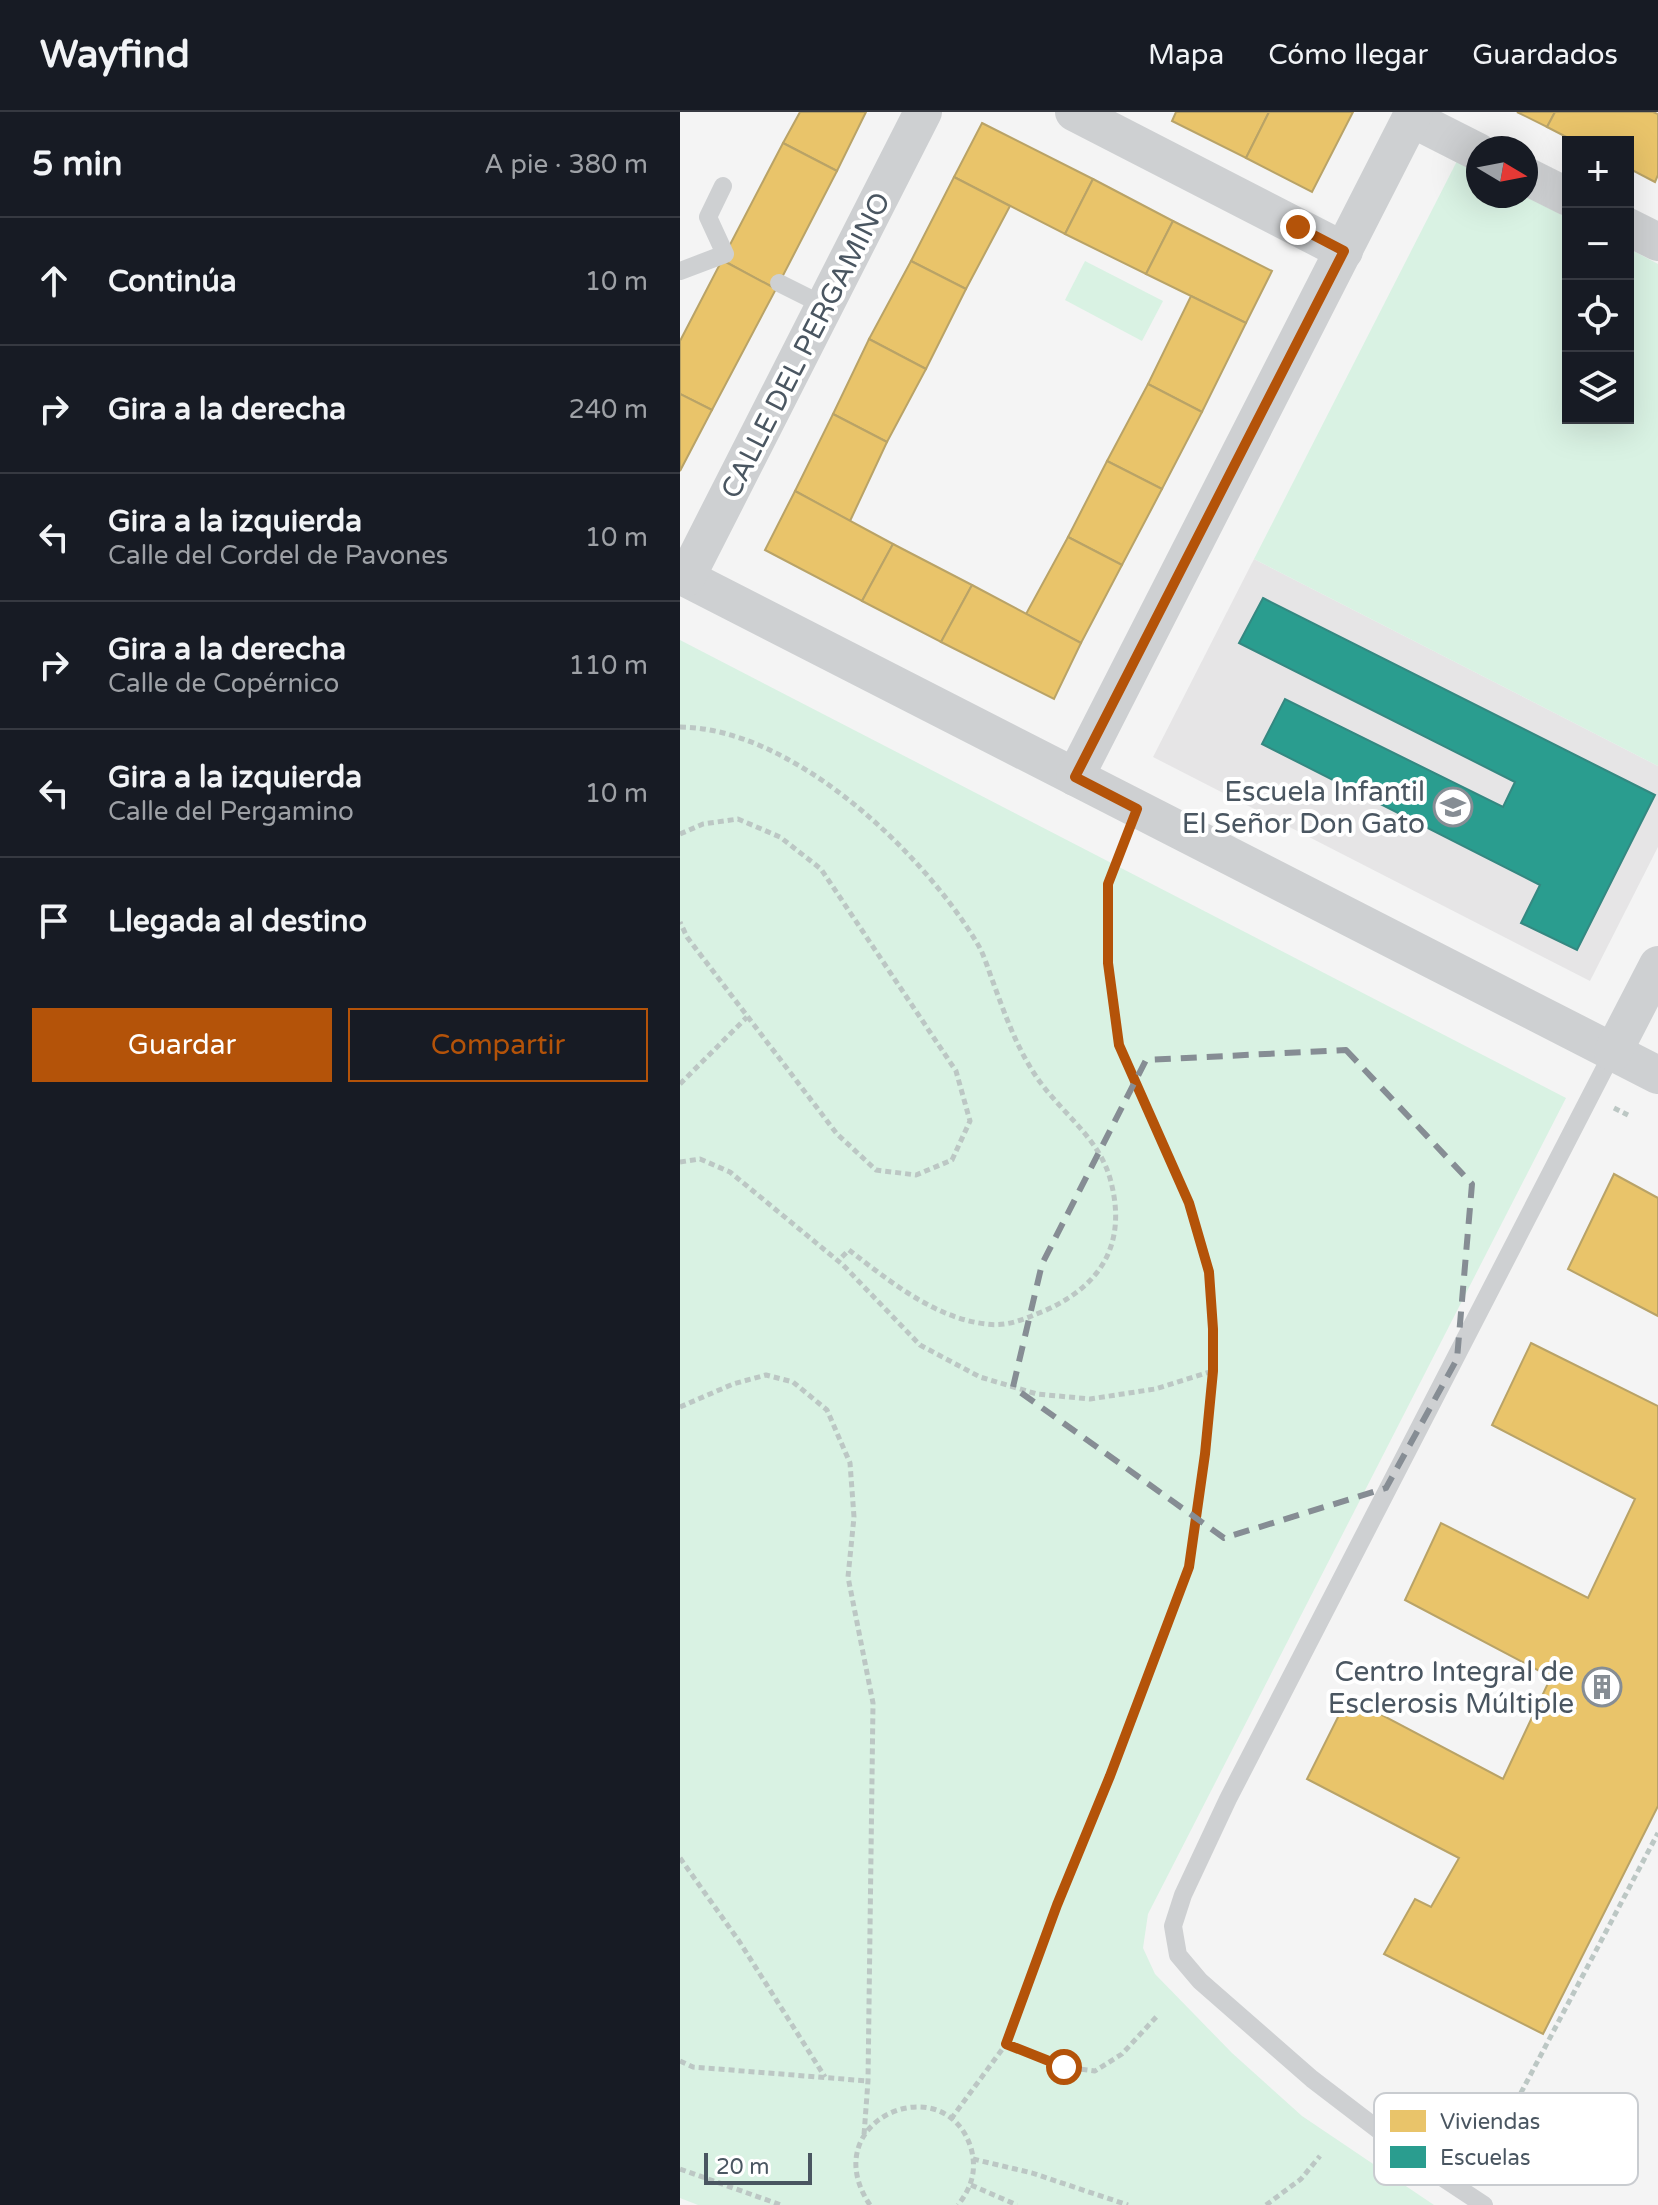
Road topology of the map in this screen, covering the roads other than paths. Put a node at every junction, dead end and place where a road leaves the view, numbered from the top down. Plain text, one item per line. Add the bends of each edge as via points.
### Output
1 (923, 112) edge
2 (1074, 112) edge
3 (1412, 115) edge
4 (1466, 145) edge
5 (1538, 182) edge
6 (723, 186) dead end
7 (1562, 194) edge
8 (1634, 230) edge
9 (1658, 242) edge
10 (1344, 251) junction
11 (680, 271) edge
12 (779, 283) dead end
13 (825, 306) junction
14 (683, 576) edge
15 (1075, 777) junction
16 (1658, 965) edge
17 (1613, 1052) junction
18 (1658, 1075) edge
19 (1374, 2126) edge
20 (1454, 2185) edge
21 (1484, 2205) edge

1 - 13 street, CALLE DEL PERGAMINO
2 - 10 street
3 - 4 street
3 - 10 street
5 - 7 street
6 - 11 lane via 708,217 725,254
8 - 9 street
10 - 15 street
12 - 13 lane
13 - 14 street, CALLE DEL PERGAMINO
14 - 15 street
15 - 17 street
16 - 17 street
17 - 18 street
17 - 19 lane via 1228,1799 1173,1926 1178,1955 1200,1981
20 - 21 lane

